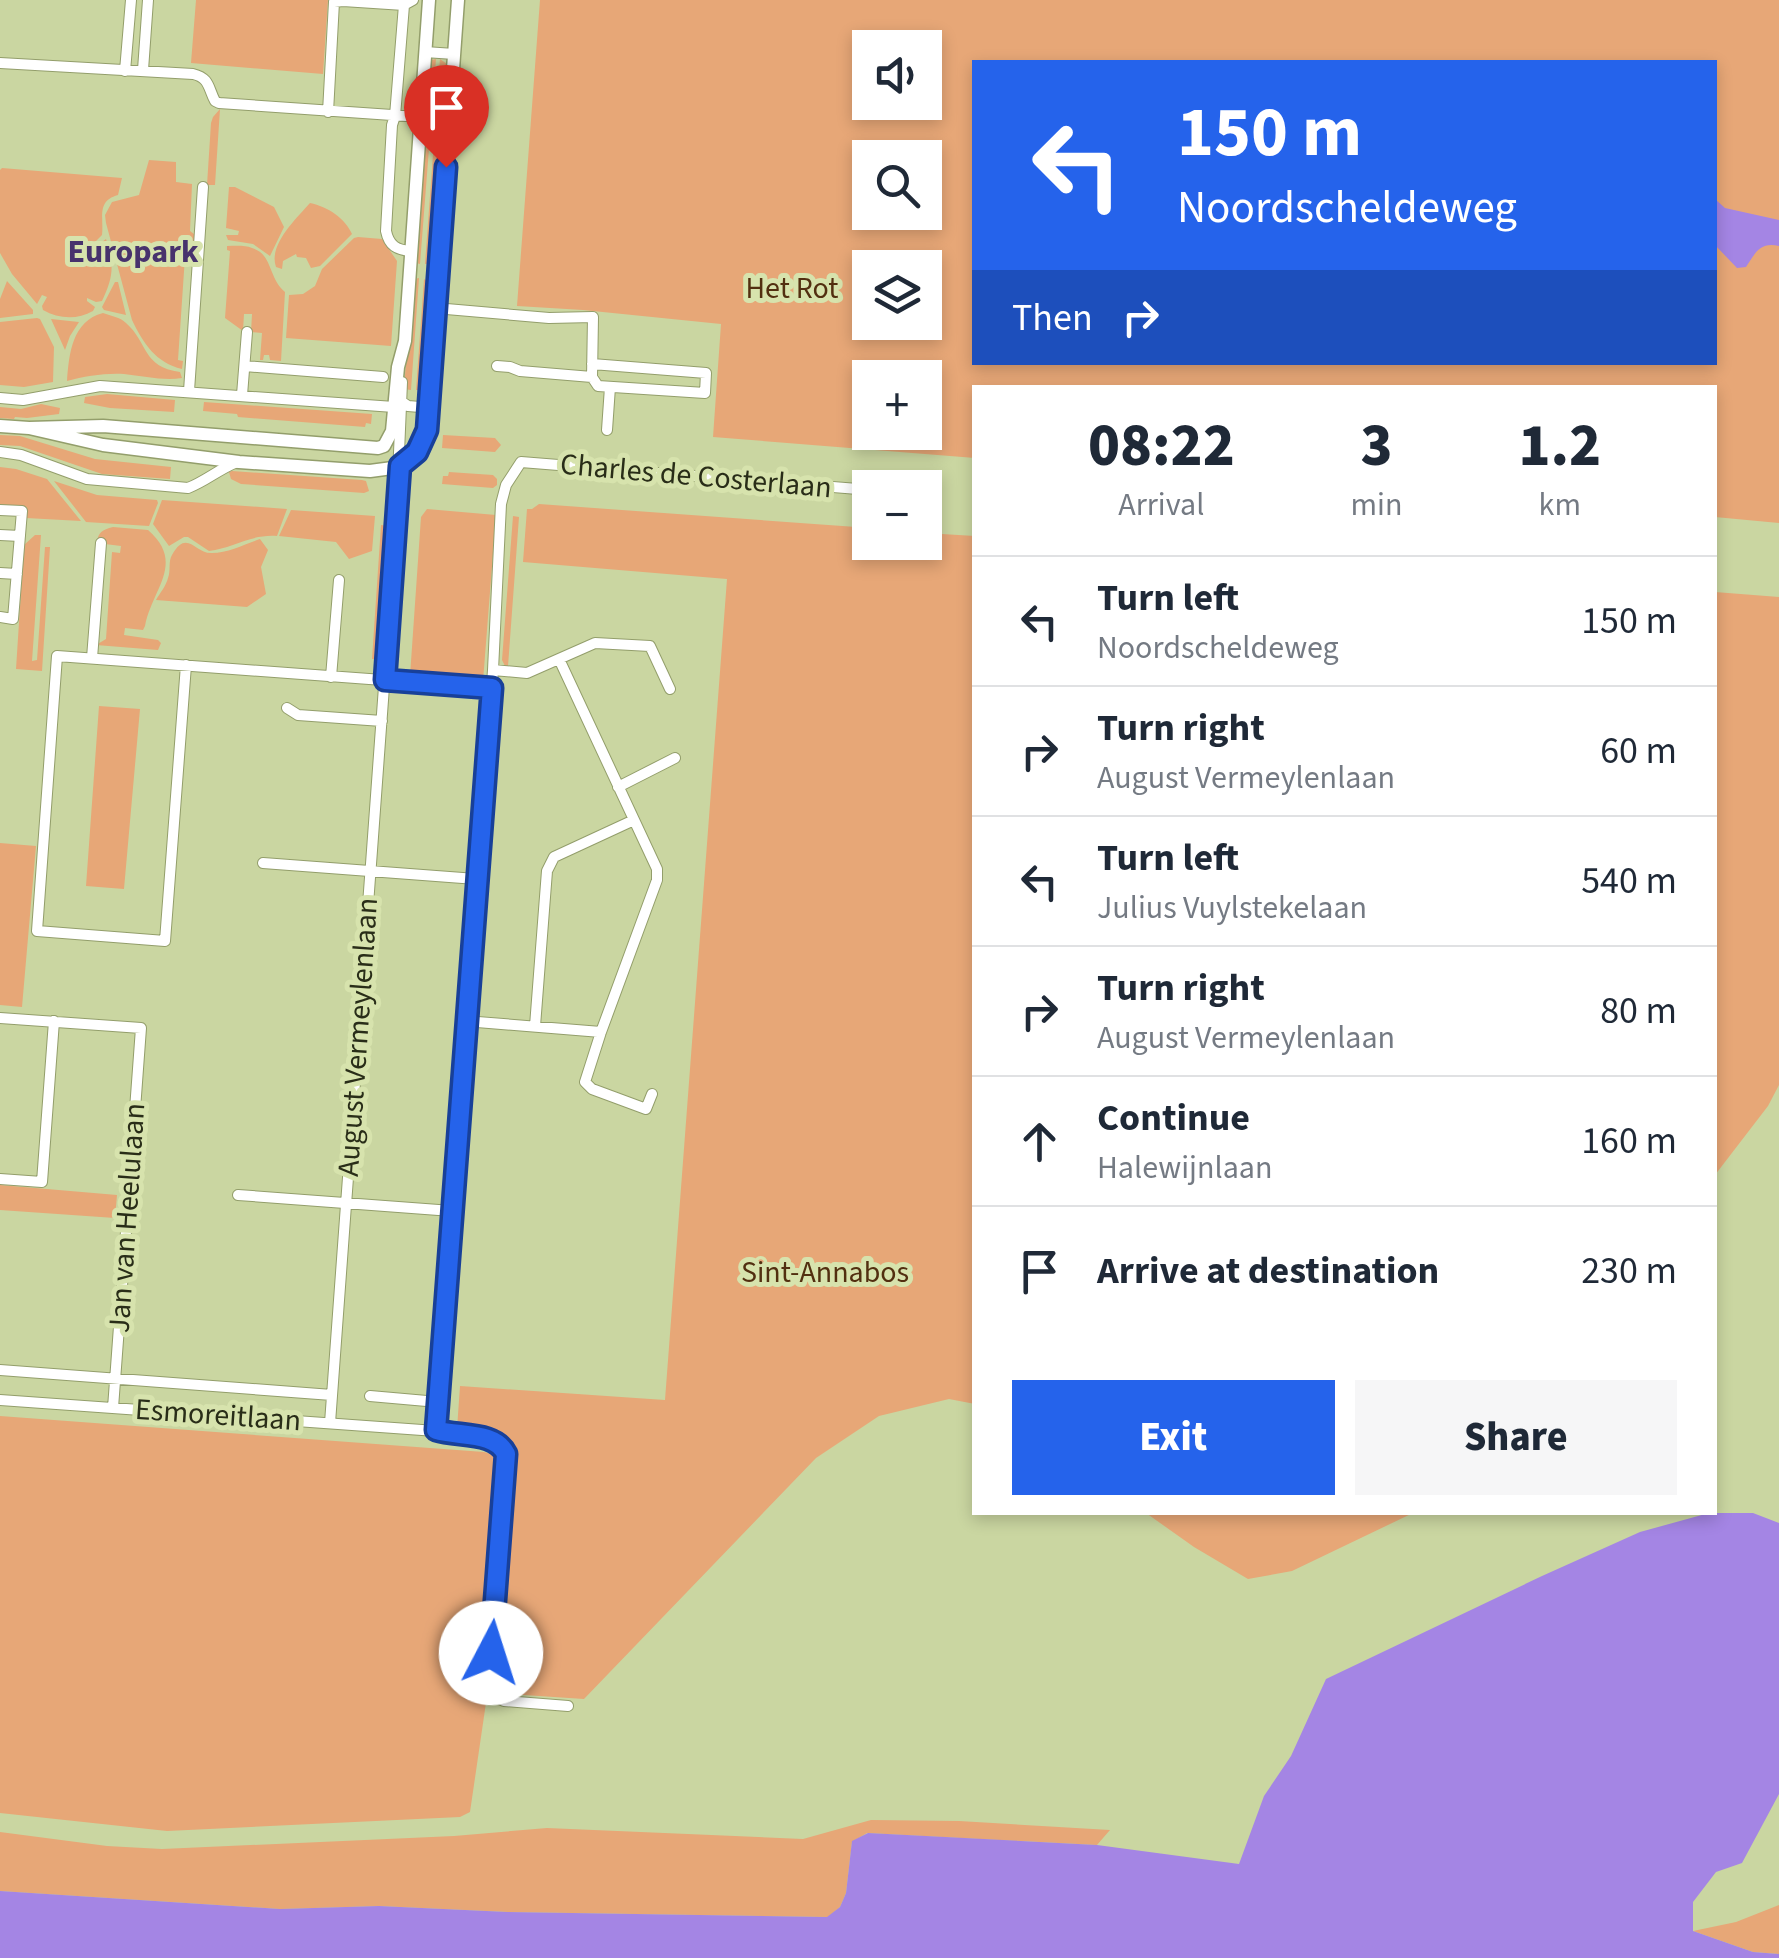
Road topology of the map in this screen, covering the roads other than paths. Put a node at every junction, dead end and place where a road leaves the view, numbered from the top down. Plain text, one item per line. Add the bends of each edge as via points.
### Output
1 (131, 0) edge
2 (148, 0) edge
3 (428, 0) edge
4 (458, 0) edge
5 (408, 2) edge
6 (425, 52) junction
7 (454, 54) junction
8 (0, 63) edge
9 (143, 70) junction
10 (125, 71) junction
11 (328, 112) junction
12 (395, 116) junction
13 (420, 117) junction
14 (203, 187) dead end
15 (411, 251) junction
16 (435, 308) junction
17 (248, 332) dead end
18 (245, 366) junction
19 (497, 366) dead end
20 (592, 371) junction
21 (384, 378) dead end
22 (610, 386) junction
23 (189, 392) junction
24 (242, 395) junction
25 (429, 397) junction
26 (0, 398) edge
27 (398, 404) junction
28 (0, 426) edge
29 (29, 428) junction
30 (606, 430) dead end
31 (378, 448) junction
32 (0, 452) edge
33 (239, 462) junction
34 (400, 462) junction
35 (852, 489) edge
36 (0, 510) edge
37 (0, 535) edge
38 (20, 536) junction
39 (101, 543) dead end
40 (0, 573) edge
41 (17, 574) junction
42 (339, 580) dead end
43 (0, 618) edge
44 (92, 658) junction
45 (559, 659) junction
46 (186, 665) junction
47 (493, 670) junction
48 (331, 676) junction
49 (385, 680) junction
50 (492, 688) junction
51 (670, 690) dead end
52 (287, 708) dead end
53 (382, 721) junction
54 (676, 758) dead end
55 (618, 786) junction
56 (634, 820) junction
57 (262, 863) dead end
58 (371, 871) junction
59 (476, 879) junction
60 (0, 1018) edge
61 (54, 1022) junction
62 (465, 1022) junction
63 (535, 1026) junction
64 (601, 1032) junction
65 (652, 1094) dead end
66 (0, 1179) edge
67 (238, 1195) dead end
68 (346, 1203) junction
69 (452, 1211) junction
70 (0, 1370) edge
71 (115, 1378) junction
72 (332, 1395) junction
73 (370, 1396) dead end
74 (0, 1400) edge
75 (438, 1402) junction
76 (113, 1408) junction
77 (330, 1423) junction
78 (436, 1430) junction
79 (568, 1706) dead end

1 - 10 street
2 - 9 street
3 - 6 main road
4 - 7 main road
5 - 11 street via 334,2
5 - 12 street
6 - 7 street
6 - 13 main road
7 - 16 main road
8 - 10 street
9 - 10 street
9 - 11 street via 202,76 219,103
11 - 12 street
12 - 13 street
12 - 15 street via 386,231 396,249
13 - 15 main road
14 - 23 street
15 - 27 main road
16 - 20 street via 593,318
16 - 25 main road
17 - 18 street
18 - 21 street
18 - 24 street
19 - 20 street
20 - 22 street via 598,386
20 - 22 street via 706,372 704,394
22 - 30 street
23 - 24 street
23 - 26 street via 100,386
24 - 27 street
25 - 27 street via 420,407
25 - 34 main road via 424,438
27 - 31 main road via 389,440
27 - 34 street, August Vermeylenlaan
28 - 29 main road
29 - 31 main road via 103,426
29 - 33 main road
31 - 34 street via 390,449
32 - 33 street via 87,479 188,488
33 - 34 main road via 370,470
34 - 49 street, August Vermeylenlaan
35 - 47 street, Charles de Costerlaan via 521,462 501,504
36 - 38 street via 22,511
37 - 38 street
38 - 41 street
39 - 44 street
40 - 41 street
41 - 43 street via 14,618
42 - 48 street
44 - 46 street
44 - 46 street via 57,656 38,931 165,941
45 - 47 street via 527,673
45 - 51 street via 596,643 650,646
45 - 55 street
46 - 48 street
47 - 50 street
48 - 49 street
49 - 50 street
49 - 53 street, August Vermeylenlaan
50 - 59 street
52 - 53 street via 298,715
53 - 58 street, August Vermeylenlaan
54 - 55 street
55 - 56 street
56 - 63 street via 554,857 547,871
56 - 64 street via 657,880
57 - 58 street, August Vermeylenlaan
58 - 59 street, August Vermeylenlaan
58 - 68 street, August Vermeylenlaan
59 - 62 street
60 - 61 street
61 - 66 street via 42,1182
61 - 71 street, Jan van Heelulaan via 141,1028
62 - 63 street
62 - 69 street
63 - 64 street
64 - 65 street via 585,1077 588,1087 646,1109
67 - 68 street, August Vermeylenlaan
68 - 69 street, August Vermeylenlaan
68 - 72 street, August Vermeylenlaan
69 - 75 street
70 - 71 street, Esmoreitlaan
71 - 72 street, Esmoreitlaan
71 - 76 street, Jan van Heelulaan
72 - 77 street, August Vermeylenlaan
73 - 75 street
74 - 76 street, Esmoreitlaan
75 - 78 street
76 - 77 street, Esmoreitlaan
77 - 78 street, Esmoreitlaan
78 - 79 street, Esmoreitlaan via 491,1439 506,1454 488,1686 496,1698

